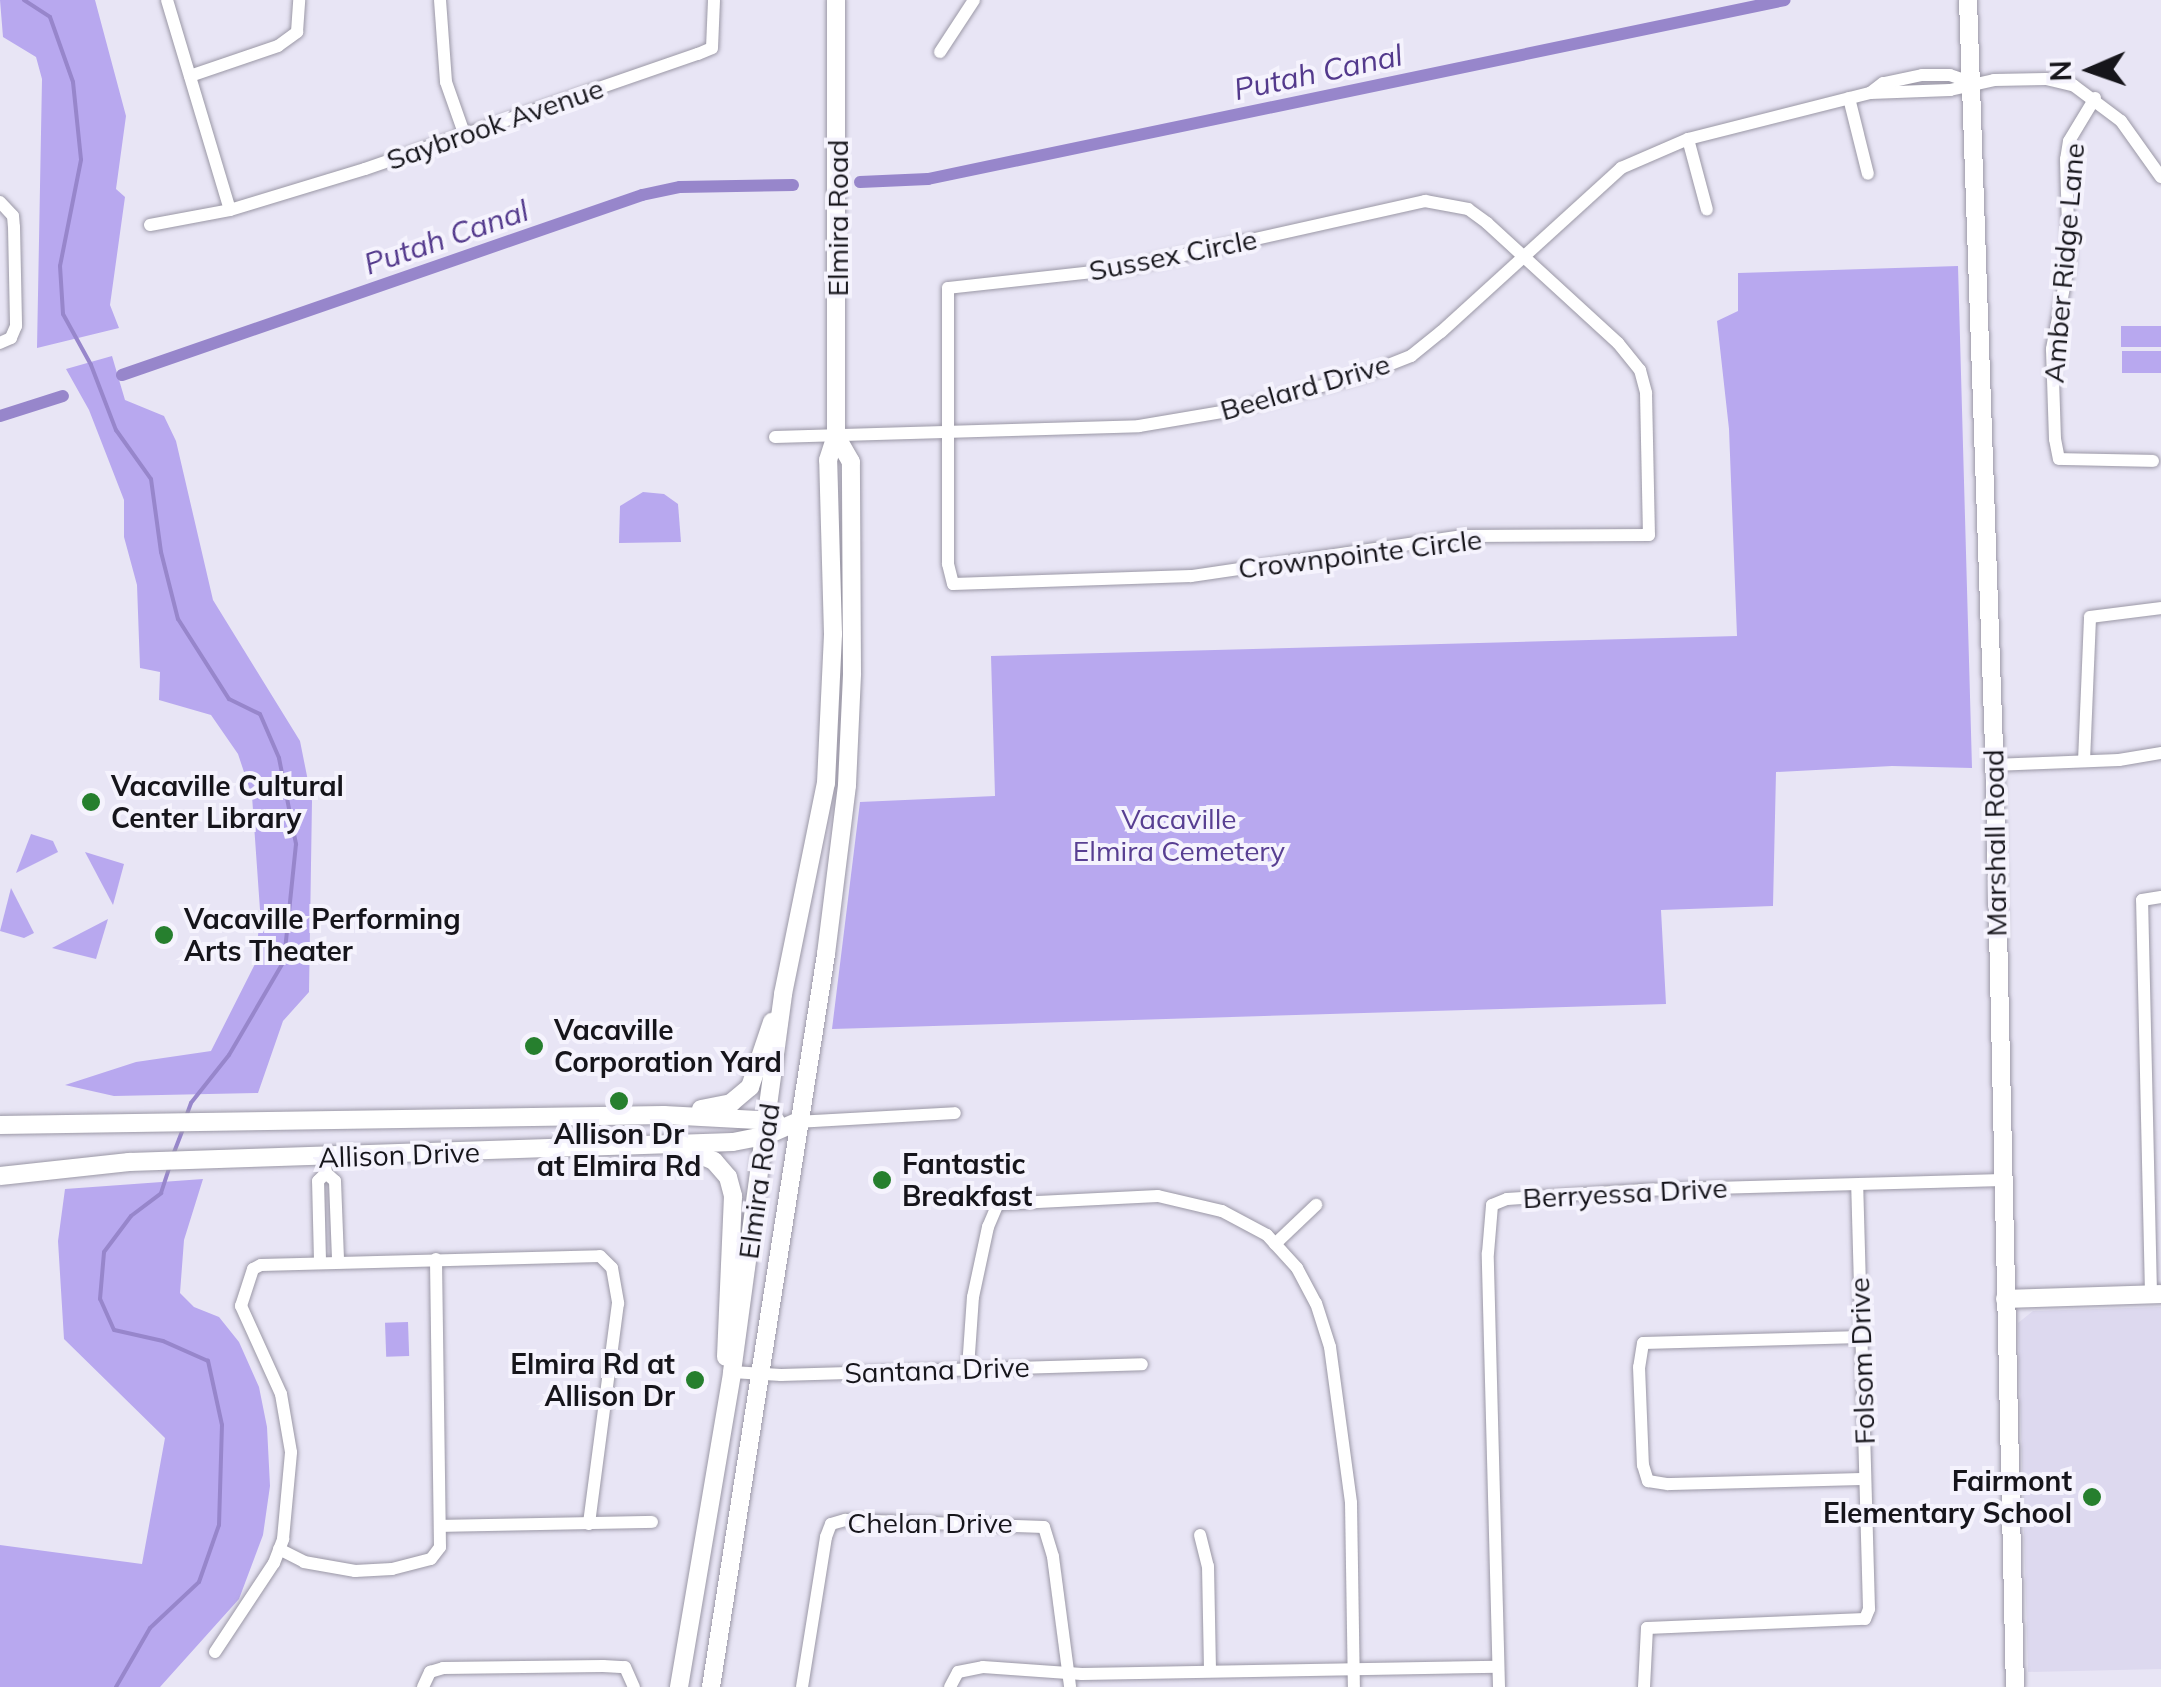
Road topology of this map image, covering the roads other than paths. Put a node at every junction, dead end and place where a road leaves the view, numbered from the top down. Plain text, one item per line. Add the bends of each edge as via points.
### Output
1 (167, 0) edge
2 (299, 0) edge
3 (440, 0) edge
4 (714, 0) edge
5 (836, 0) edge
6 (974, 0) edge
7 (1968, 0) edge
8 (940, 52) dead end
9 (190, 76) junction
10 (1970, 82) junction
11 (1849, 98) junction
12 (2095, 98) junction
13 (464, 133) junction
14 (1688, 139) junction
15 (1868, 174) dead end
16 (2161, 177) edge
17 (0, 202) edge
18 (230, 210) junction
19 (1707, 210) dead end
20 (150, 225) dead end
21 (1522, 257) junction
22 (0, 344) edge
23 (946, 433) junction
24 (836, 436) junction
25 (775, 437) dead end
26 (2153, 461) dead end
27 (2161, 608) edge
28 (2161, 753) edge
29 (2084, 762) junction
30 (1993, 764) junction
31 (2161, 897) edge
32 (782, 994) junction
33 (955, 1113) dead end
34 (664, 1115) junction
35 (796, 1122) junction
36 (0, 1125) edge
37 (766, 1128) junction
38 (676, 1144) junction
39 (2155, 1151) edge
40 (325, 1165) junction
41 (0, 1176) edge
42 (2003, 1180) junction
43 (1857, 1185) junction
44 (1316, 1205) dead end
45 (1276, 1244) junction
46 (320, 1260) junction
47 (338, 1260) junction
48 (436, 1260) junction
49 (2156, 1294) edge
50 (2005, 1299) junction
51 (1860, 1338) junction
52 (1142, 1364) dead end
53 (968, 1368) junction
54 (758, 1374) junction
55 (730, 1380) junction
56 (1865, 1480) junction
57 (652, 1522) dead end
58 (589, 1524) junction
59 (442, 1526) junction
60 (1200, 1535) dead end
61 (279, 1549) junction
62 (215, 1652) dead end
63 (1498, 1667) junction
64 (1354, 1669) junction
65 (1210, 1671) junction
66 (1069, 1680) edge
67 (423, 1687) edge
68 (634, 1687) edge
69 (679, 1687) edge
70 (711, 1687) edge
71 (802, 1687) edge
72 (950, 1687) edge
73 (1354, 1687) edge
74 (1499, 1687) edge
75 (1644, 1687) edge
76 (2015, 1687) edge

1 - 9 street
2 - 9 street via 297,32 278,46
3 - 13 street via 446,82
4 - 13 street, Saybrook Avenue via 712,48
5 - 24 main road, Elmira Road
6 - 8 street
7 - 10 main road, Marshall Road
9 - 18 street
10 - 11 street, Beelard Drive via 1950,90
10 - 12 street, Beelard Drive via 2046,79
10 - 30 main road, Marshall Road
11 - 14 street, Beelard Drive
11 - 15 street
12 - 16 street, Beelard Drive via 2121,120
12 - 26 street, Amber Ridge Lane via 2069,141 2066,159 2070,262 2052,349 2059,459
13 - 18 street, Saybrook Avenue
14 - 19 street
14 - 21 street, Beelard Drive via 1621,168
17 - 22 street via 14,227 16,326
18 - 20 street, Saybrook Avenue
21 - 23 street, Beelard Drive via 1412,356 1362,376 1168,422
21 - 23 street, Sussex Circle via 1468,209 1425,201 1121,269 948,288
21 - 23 street, Crownpointe Circle via 1640,370 1649,535 1463,536 1191,576 953,584
23 - 24 street, Beelard Drive
24 - 25 street, Beelard Drive
24 - 32 main road, Elmira Road via 828,460 834,634 826,783
24 - 35 main road, Elmira Road via 850,462 847,785
27 - 29 street via 2090,617
28 - 29 street
29 - 30 street
30 - 42 main road, Marshall Road
31 - 39 street via 2142,900
32 - 34 main road via 757,1072 740,1097
32 - 37 main road, Elmira Road
33 - 35 street, Allison Drive
34 - 36 main road, Allison Drive
34 - 37 main road, Allison Drive
35 - 37 main road, Allison Drive
35 - 54 main road, Elmira Road
37 - 38 main road, Allison Drive
37 - 55 main road, Elmira Road
38 - 40 main road, Allison Drive
38 - 55 main road via 714,1161 728,1176 733,1196 725,1319
39 - 49 street
40 - 41 main road, Allison Drive via 185,1160
40 - 46 street via 318,1182
40 - 47 street via 335,1181
42 - 43 street, Berryessa Drive
42 - 50 main road, Marshall Road
43 - 51 street, Folsom Drive
43 - 63 street, Berryessa Drive via 1641,1190 1492,1204
44 - 45 street
45 - 53 street via 1194,1201 1150,1196 998,1204 973,1297
45 - 64 street via 1316,1302 1330,1346 1351,1503
46 - 47 street
46 - 61 street via 252,1269 242,1306 281,1394 291,1452
47 - 48 street
48 - 58 street via 600,1256 612,1268 618,1303
48 - 59 street
49 - 50 main road
50 - 76 main road, Marshall Road
51 - 56 street, Folsom Drive
51 - 56 street via 1643,1343 1641,1426 1648,1482
52 - 53 street, Santana Drive
53 - 54 street, Santana Drive
54 - 55 street, Santana Drive
54 - 70 main road, Elmira Road
55 - 69 main road, Elmira Road
56 - 75 street, Folsom Drive via 1866,1619 1647,1628
57 - 58 street
58 - 59 street
59 - 61 street via 440,1547 430,1559 392,1569 327,1568
60 - 65 street via 1208,1566
61 - 62 street
63 - 64 street
63 - 74 street, Berryessa Drive
64 - 65 street
64 - 73 street
65 - 66 street
66 - 71 street, Chelan Drive via 1044,1527 845,1520 831,1524
66 - 72 street via 983,1667 958,1672
67 - 68 street via 430,1672 443,1668 603,1666 625,1667

